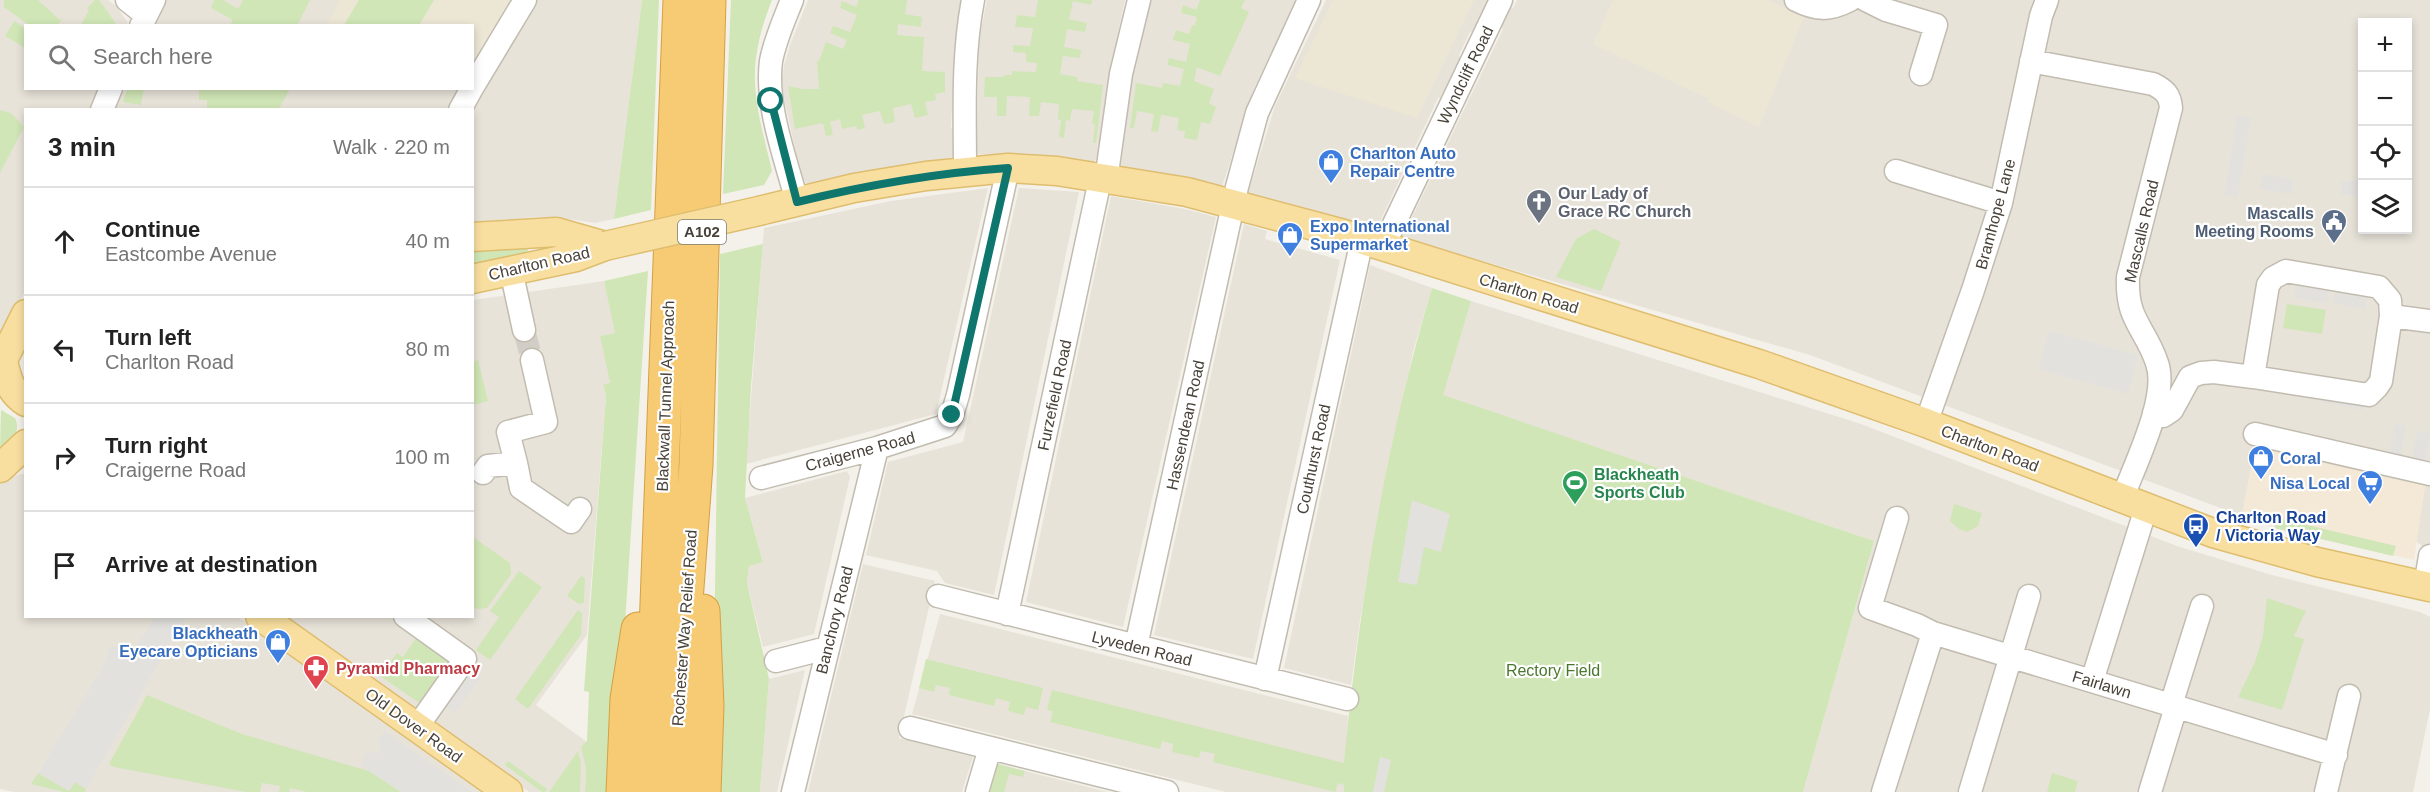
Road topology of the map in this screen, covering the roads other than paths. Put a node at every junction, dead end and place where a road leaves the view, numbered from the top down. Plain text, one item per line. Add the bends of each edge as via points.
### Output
1 (127, 0) edge
2 (525, 0) edge
3 (680, 0) edge
4 (709, 0) edge
5 (792, 0) edge
6 (973, 0) edge
7 (1139, 0) edge
8 (1309, 0) edge
9 (1501, 0) edge
10 (1796, 0) edge
11 (1850, 0) edge
12 (1866, 0) edge
13 (2047, 0) edge
14 (147, 14) edge
15 (2031, 61) junction
16 (1922, 74) dead end
17 (474, 85) edge
18 (110, 90) edge
19 (471, 90) edge
20 (103, 108) edge
21 (461, 108) edge
22 (1008, 168) junction
23 (965, 171) junction
24 (1896, 171) dead end
25 (1103, 177) junction
26 (797, 202) junction
27 (1233, 203) junction
28 (2001, 203) junction
29 (541, 231) junction
30 (474, 237) edge
31 (1372, 243) junction
32 (605, 246) junction
33 (539, 264) junction
34 (511, 270) junction
35 (474, 279) edge
36 (2391, 316) junction
37 (24, 318) edge
38 (2430, 321) edge
39 (524, 330) tunnel mouth
40 (3, 355) edge
41 (532, 360) tunnel mouth
42 (2253, 377) junction
43 (24, 400) edge
44 (2154, 412) junction
45 (1926, 423) junction
46 (2255, 434) dead end
47 (24, 447) edge
48 (876, 448) junction
49 (516, 463) junction
50 (662, 464) junction
51 (696, 465) junction
52 (0, 468) edge
53 (483, 473) dead end
54 (2430, 474) edge
55 (760, 478) dead end
56 (2134, 504) junction
57 (580, 509) dead end
58 (1897, 518) dead end
59 (2430, 556) edge
60 (2427, 587) edge
61 (938, 596) dead end
62 (2029, 596) dead end
63 (2202, 606) dead end
64 (1007, 614) junction
65 (263, 618) edge
66 (408, 618) edge
67 (1933, 633) junction
68 (1136, 646) junction
69 (827, 648) junction
70 (2011, 657) junction
71 (776, 661) dead end
72 (1265, 679) junction
73 (2092, 681) junction
74 (2349, 696) dead end
75 (1347, 699) dead end
76 (2174, 706) junction
77 (417, 727) junction
78 (910, 728) dead end
79 (990, 748) junction
80 (2336, 755) junction
81 (1124, 787) edge
82 (508, 792) edge
83 (623, 792) edge
84 (650, 792) edge
85 (672, 792) edge
86 (704, 792) edge
87 (792, 792) edge
88 (977, 792) edge
89 (1167, 792) edge
90 (1883, 792) edge
91 (1970, 792) edge
92 (2150, 792) edge
93 (2326, 792) edge

1 - 14 street
2 - 17 street
3 - 50 highway, Blackwall Tunnel Approach / A102
4 - 51 highway, Blackwall Tunnel Approach / A102
5 - 26 street via 776,42 770,80 771,101
6 - 23 street via 964,70
7 - 25 street, Furzefield Road
8 - 27 street, Hassendean Road via 1257,112
9 - 31 street, Wyndcliff Road
10 - 11 street via 1824,10
12 - 16 street via 1936,25
13 - 15 street, Bramhope Lane
15 - 28 street, Bramhope Lane
15 - 44 street, Mascalls Road via 2153,84 2170,98 2171,108 2128,277 2127,295 2161,379
18 - 20 street
19 - 21 street
22 - 23 main road, Charlton Road
22 - 25 main road, Charlton Road
22 - 48 street, Craigerne Road via 952,415 945,426
23 - 26 main road, Charlton Road via 854,188
24 - 28 street
25 - 27 main road, Charlton Road
25 - 64 street, Furzefield Road
26 - 32 main road, Charlton Road, bridge
27 - 31 main road, Charlton Road
27 - 68 street, Hassendean Road
28 - 45 street, Bramhope Lane
29 - 30 main road, Charlton Road
29 - 32 main road, Charlton Road via 573,235
29 - 33 main road via 544,248
31 - 45 main road, Charlton Road via 1759,364
31 - 72 street, Couthurst Road
32 - 33 main road, Charlton Road
33 - 34 main road, Charlton Road
34 - 35 main road, Charlton Road
34 - 39 street
36 - 38 street
36 - 42 street via 2381,381 2369,395
36 - 42 street via 2390,300 2379,287 2279,273 2268,285
37 - 40 main road
40 - 43 main road via 8,383
41 - 49 street via 546,422 508,432
42 - 44 street via 2200,373 2190,377 2172,410 2163,416
44 - 56 street, Mascalls Road
45 - 56 main road, Charlton Road
46 - 54 street
47 - 52 main road
48 - 55 street, Craigerne Road
48 - 69 street, Banchory Road
49 - 53 street via 488,466
49 - 57 street via 521,488 571,522
50 - 83 highway via 627,699
50 - 84 highway, Blackwall Tunnel Approach / A102
51 - 85 highway, Rochester Way Relief Road / A102
51 - 86 highway via 707,706
56 - 60 main road, Charlton Road via 2259,547
56 - 73 street, Mascalls Road
58 - 67 street, Fairlawn via 1870,608
59 - 60 street
61 - 64 street, Lyveden Road
62 - 70 street
63 - 76 street
64 - 68 street, Lyveden Road
65 - 77 main road, Old Dover Road
66 - 77 street via 465,659
67 - 70 street, Fairlawn
67 - 90 street
68 - 72 street, Lyveden Road
69 - 71 street
69 - 87 street, Banchory Road
70 - 73 street, Fairlawn
70 - 91 street
72 - 75 street, Lyveden Road
73 - 76 street, Fairlawn
74 - 80 street
76 - 80 street, Fairlawn
76 - 92 street
77 - 82 main road, Old Dover Road
78 - 79 street
79 - 81 street
79 - 88 street
80 - 93 street
81 - 89 street

